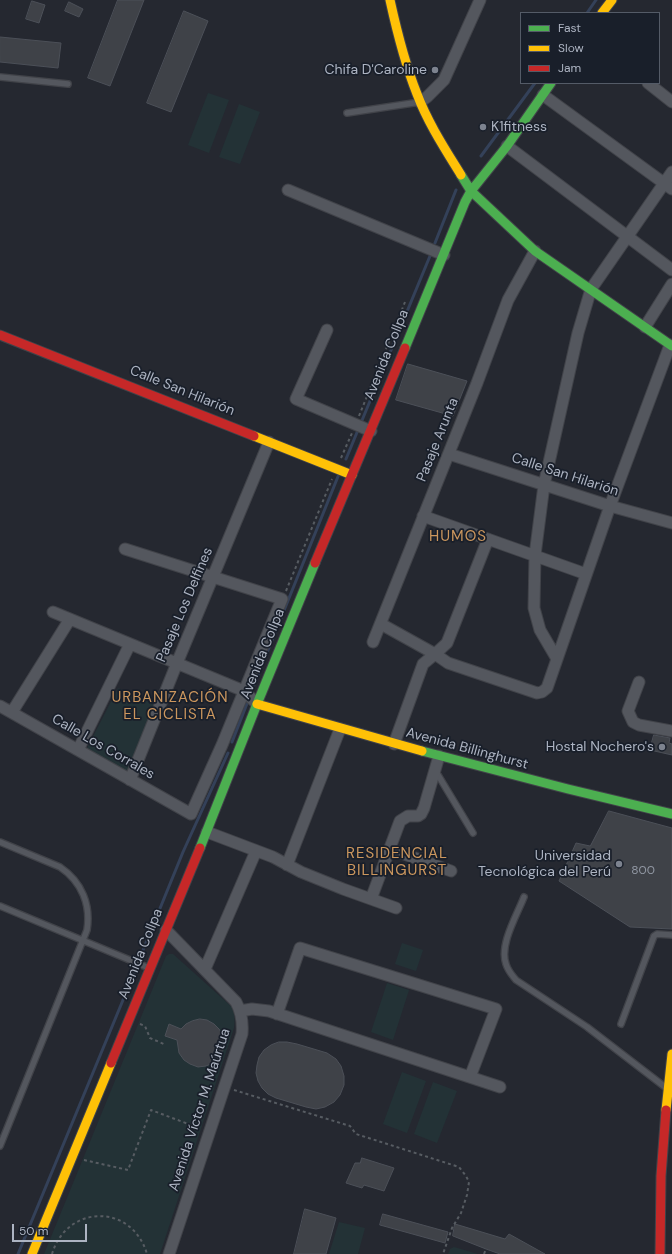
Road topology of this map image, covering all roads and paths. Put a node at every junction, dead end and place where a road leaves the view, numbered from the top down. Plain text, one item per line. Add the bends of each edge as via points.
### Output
1 (390, 0) edge
2 (398, 0) edge
3 (480, 0) edge
4 (612, 0) edge
5 (603, 12) edge
6 (0, 77) edge
7 (68, 84) dead end
8 (550, 84) edge
9 (649, 84) edge
10 (543, 95) junction
11 (424, 100) junction
12 (672, 102) edge
13 (347, 113) dead end
14 (507, 146) junction
15 (672, 172) edge
16 (668, 186) edge
17 (474, 188) junction
18 (288, 190) dead end
19 (628, 237) junction
20 (535, 251) junction
21 (444, 255) junction
22 (672, 270) edge
23 (672, 284) edge
24 (591, 289) junction
25 (405, 302) dead end
26 (645, 327) junction
27 (327, 330) dead end
28 (0, 335) edge
29 (671, 345) edge
30 (355, 425) junction
31 (371, 431) junction
32 (269, 442) junction
33 (449, 454) junction
34 (337, 468) junction
35 (352, 475) junction
36 (544, 484) junction
37 (610, 506) junction
38 (423, 516) junction
39 (672, 523) edge
40 (488, 539) junction
41 (125, 549) dead end
42 (535, 555) junction
43 (586, 574) junction
44 (213, 577) junction
45 (282, 598) junction
46 (54, 612) dead end
47 (70, 619) junction
48 (381, 624) junction
49 (373, 642) dead end
50 (130, 644) junction
51 (435, 654) junction
52 (557, 659) junction
53 (177, 663) junction
54 (639, 682) dead end
55 (244, 691) junction
56 (257, 704) junction
57 (0, 706) edge
58 (12, 712) junction
59 (340, 729) junction
60 (672, 731) edge
61 (394, 744) junction
62 (222, 745) junction
63 (78, 750) junction
64 (239, 752) junction
65 (439, 756) junction
66 (435, 770) junction
67 (130, 780) junction
68 (672, 814) edge
69 (207, 832) junction
70 (473, 833) dead end
71 (0, 842) edge
72 (390, 849) junction
73 (256, 850) junction
74 (287, 865) junction
75 (451, 871) dead end
76 (524, 896) dead end
77 (371, 899) junction
78 (0, 906) edge
79 (396, 908) dead end
80 (166, 930) junction
81 (672, 935) edge
82 (83, 940) junction
83 (150, 968) junction
84 (205, 969) junction
85 (240, 1010) junction
86 (277, 1014) junction
87 (140, 1024) dead end
88 (622, 1024) dead end
89 (166, 1045) dead end
90 (672, 1054) edge
91 (470, 1078) junction
92 (224, 1087) junction
93 (500, 1087) dead end
94 (668, 1089) junction
95 (199, 1128) dead end
96 (2, 1135) edge
97 (0, 1146) edge
98 (84, 1160) dead end
99 (661, 1176) junction
100 (672, 1177) edge
101 (50, 1245) dead end
102 (54, 1247) junction
103 (486, 1249) dead end
104 (32, 1254) edge
105 (52, 1254) edge
106 (147, 1254) edge
107 (169, 1254) edge
108 (443, 1254) edge
109 (484, 1254) edge
110 (660, 1254) edge

1 - 11 main road via 402,52
2 - 11 main road
3 - 11 street via 444,80
4 - 5 main road
6 - 7 lane
8 - 10 main road, Avenida Collpa
9 - 12 street
10 - 14 main road, Avenida Collpa
10 - 16 street
11 - 13 lane
11 - 17 main road via 435,133
14 - 17 main road, Avenida Collpa
14 - 19 street
15 - 16 street
16 - 19 street
17 - 20 main road
17 - 21 main road, Avenida Collpa via 465,202
18 - 21 street
19 - 22 street
19 - 24 street
20 - 24 main road
20 - 33 street, Pasaje Arunta via 508,300
21 - 31 main road, Avenida Collpa
23 - 26 street
24 - 26 main road
24 - 36 street via 578,333
25 - 30 path
26 - 29 main road
27 - 30 street via 296,399
28 - 32 main road, Calle San Hilarión
29 - 37 street
30 - 31 street
30 - 34 path
31 - 35 main road, Avenida Collpa
32 - 34 main road, Calle San Hilarión
32 - 44 street, Pasaje Los Delfines
33 - 36 street, Calle San Hilarión
33 - 38 street, Pasaje Arunta
34 - 35 main road, Calle San Hilarión
34 - 45 path
35 - 56 main road, Avenida Collpa
36 - 37 street, Calle San Hilarión
36 - 42 street
37 - 39 street, Calle San Hilarión
37 - 43 street
38 - 40 street
38 - 48 street, Pasaje Arunta
40 - 42 street
40 - 51 street via 447,643
41 - 44 street
42 - 43 street
42 - 52 street via 534,608 540,630
43 - 52 street
44 - 45 street
44 - 53 street, Pasaje Los Delfines
45 - 55 street
46 - 47 street
47 - 50 street
47 - 58 street
48 - 49 street, Pasaje Arunta
48 - 51 street
50 - 53 street
50 - 63 street
51 - 52 street via 448,663 537,693 547,688
51 - 61 street via 423,664
53 - 55 street
53 - 67 street, Pasaje Los Delfines
54 - 60 street via 628,711 633,722
55 - 56 street
55 - 62 street
56 - 59 main road, Avenida Billinghurst
56 - 64 main road, Avenida Collpa
57 - 58 street, Calle Los Corrales
58 - 63 street, Calle Los Corrales
59 - 61 main road, Avenida Billinghurst
59 - 74 street
61 - 65 main road, Avenida Billinghurst
62 - 64 street
62 - 67 street, Calle Los Corrales via 191,814
63 - 67 street, Calle Los Corrales
64 - 69 main road, Avenida Collpa
65 - 66 street
65 - 68 main road, Avenida Billinghurst
66 - 70 lane
66 - 72 street via 421,814 408,816 400,821
69 - 73 street
69 - 80 main road, Avenida Collpa
71 - 82 lane via 60,867 77,882 88,908 89,920
72 - 75 street
72 - 77 street
73 - 74 street
73 - 84 street
74 - 77 street
76 - 94 lane via 505,947 504,958 509,971 516,980 587,1027
77 - 79 street
78 - 82 lane
80 - 83 main road, Avenida Collpa
80 - 84 street, Avenida Víctor M. Maúrtua
81 - 88 lane via 654,936
82 - 83 lane
82 - 96 lane
83 - 104 main road, Avenida Collpa
84 - 85 street, Avenida Víctor M. Maúrtua via 236,1002
85 - 86 street via 252,1009
85 - 92 street, Avenida Víctor M. Maúrtua via 242,1034
86 - 91 street
86 - 91 street via 300,948 496,1009
87 - 89 path via 145,1026 150,1038
90 - 94 main road
91 - 93 street
92 - 107 street, Avenida Víctor M. Maúrtua
92 - 108 path via 350,1126 356,1134 459,1167 469,1182 467,1195
94 - 99 main road
95 - 98 path via 151,1110 128,1170
96 - 97 lane
99 - 100 main road
99 - 110 main road
101 - 102 path
102 - 105 path
102 - 106 path via 63,1232 74,1223 86,1218 104,1216 129,1225 141,1238
103 - 109 path

